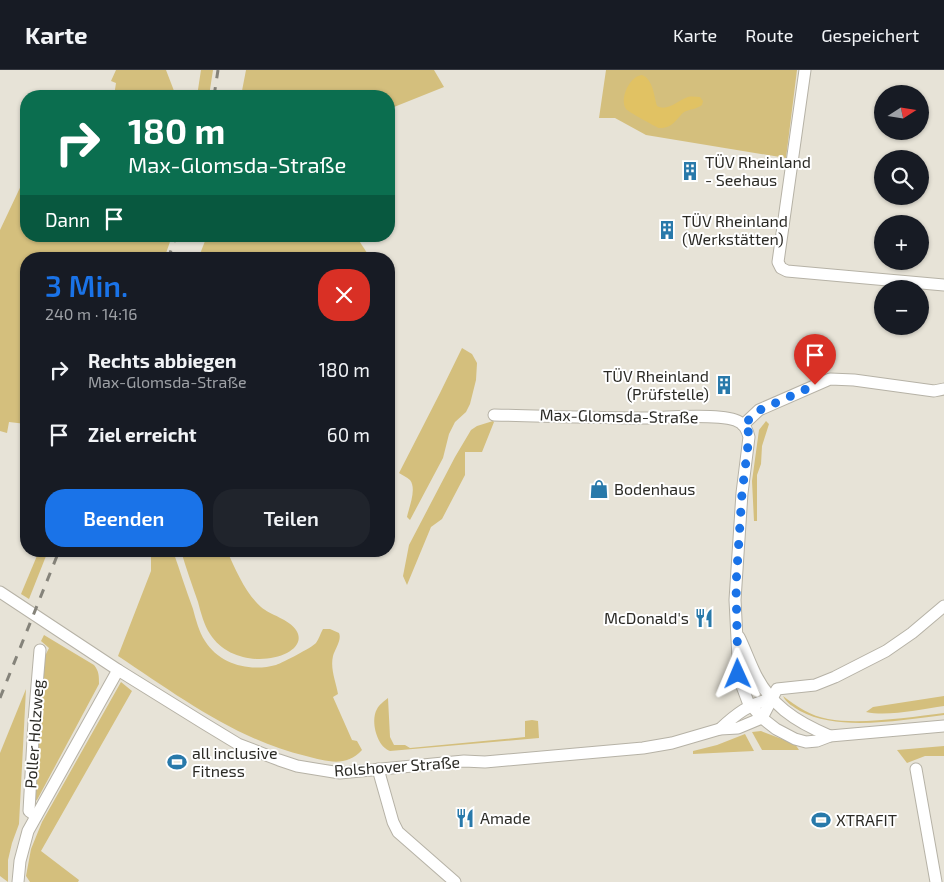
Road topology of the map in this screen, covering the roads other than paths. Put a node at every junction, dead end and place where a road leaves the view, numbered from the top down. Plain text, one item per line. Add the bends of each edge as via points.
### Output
1 (805, 70) edge
2 (944, 284) edge
3 (944, 388) edge
4 (494, 414) dead end
5 (743, 425) junction
6 (0, 592) edge
7 (944, 606) edge
8 (737, 633) junction
9 (40, 650) dead end
10 (118, 670) junction
11 (771, 699) junction
12 (751, 706) junction
13 (762, 718) junction
14 (944, 726) edge
15 (720, 729) junction
16 (830, 736) junction
17 (378, 769) junction
18 (916, 770) dead end
19 (36, 816) junction
20 (18, 882) edge
21 (455, 882) edge
22 (936, 882) edge

1 - 2 street via 778,262 781,268 787,272
3 - 5 street via 934,391 830,379 760,410
4 - 5 street, Max-Glomsda-Straße via 714,417 736,420
5 - 8 street via 749,437 736,570
6 - 10 street, Rolshover Straße
7 - 11 street, Rolshover Straße via 886,650 815,685 777,689
8 - 11 street via 753,670
8 - 12 street via 738,674
9 - 19 street, Poller Holzweg via 29,811
10 - 17 street, Rolshover Straße via 238,744 279,760 333,772
10 - 19 street, Poller Holzweg
11 - 12 street, Rolshover Straße
11 - 13 street
11 - 16 street via 787,714
12 - 13 street
12 - 15 street, Rolshover Straße via 737,713
13 - 15 street, Rolshover Straße via 738,728
13 - 16 street via 776,729 806,742
14 - 16 street
15 - 17 street, Rolshover Straße via 643,748
17 - 21 street via 398,832
18 - 22 street
19 - 20 street, Poller Holzweg via 28,831

